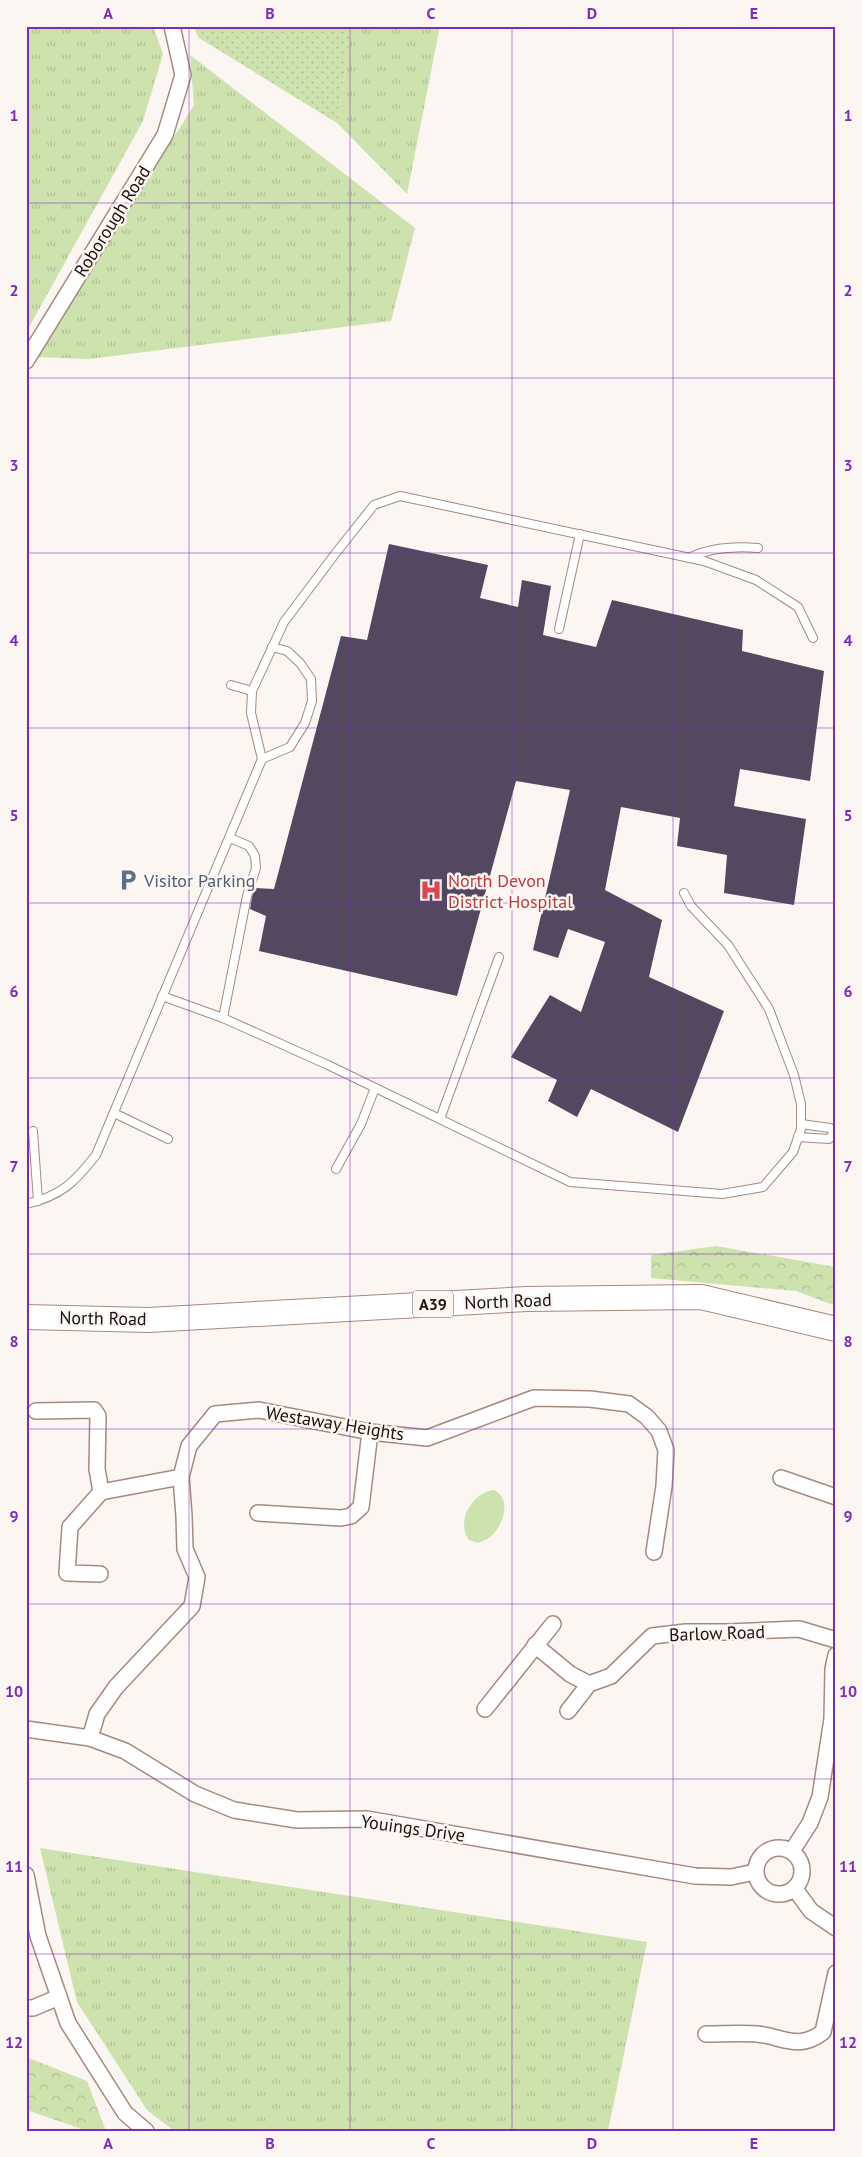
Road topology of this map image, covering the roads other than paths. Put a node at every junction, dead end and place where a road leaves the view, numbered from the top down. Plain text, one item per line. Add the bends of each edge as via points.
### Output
1 (173, 27) edge
2 (26, 361) edge
3 (580, 534) junction
4 (758, 548) dead end
5 (689, 558) junction
6 (559, 629) dead end
7 (813, 638) dead end
8 (272, 647) junction
9 (231, 685) dead end
10 (252, 692) junction
11 (262, 759) junction
12 (230, 838) junction
13 (684, 893) dead end
14 (499, 958) dead end
15 (162, 996) junction
16 (223, 1018) junction
17 (375, 1088) junction
18 (114, 1113) junction
19 (440, 1119) junction
20 (801, 1124) junction
21 (33, 1131) dead end
22 (835, 1133) edge
23 (798, 1137) junction
24 (168, 1139) dead end
25 (336, 1169) dead end
26 (38, 1201) junction
27 (26, 1204) edge
28 (26, 1317) edge
29 (836, 1329) edge
30 (36, 1411) dead end
31 (370, 1432) junction
32 (181, 1477) junction
33 (782, 1478) dead end
34 (102, 1492) junction
35 (836, 1497) edge
36 (258, 1513) dead end
37 (654, 1552) dead end
38 (100, 1574) dead end
39 (553, 1624) dead end
40 (836, 1640) edge
41 (535, 1645) junction
42 (836, 1655) edge
43 (589, 1684) junction
44 (485, 1708) dead end
45 (568, 1711) dead end
46 (26, 1730) edge
47 (90, 1738) junction
48 (830, 1776) edge
49 (792, 1851) junction
50 (755, 1872) junction
51 (26, 1874) edge
52 (795, 1889) junction
53 (836, 1928) edge
54 (836, 1973) edge
55 (59, 1997) junction
56 (26, 2008) edge
57 (706, 2034) dead end
58 (146, 2131) edge

1 - 2 street, Roborough Road via 183,75 165,135
3 - 5 lane
3 - 6 lane
3 - 8 lane via 400,496 382,502 374,505 334,554 284,622
4 - 5 lane via 726,547
5 - 7 lane via 756,580 798,607
8 - 10 lane
8 - 11 lane via 287,651 300,663 311,678 312,701 290,746
9 - 10 lane
10 - 11 lane via 251,713
11 - 12 lane
12 - 15 lane
12 - 16 lane via 249,846 255,856 256,868 247,896
13 - 20 lane via 691,906 728,946 771,1012 794,1075
14 - 19 lane
15 - 16 lane
15 - 18 lane
16 - 17 lane
17 - 19 lane
17 - 25 lane via 361,1124
18 - 24 lane
18 - 26 lane via 96,1155 82,1174 67,1188
19 - 23 lane via 570,1182 722,1194 763,1187 793,1152
20 - 22 lane via 830,1128
20 - 23 lane
21 - 26 lane
22 - 23 lane via 829,1139
26 - 27 lane
28 - 29 main road, North Road / A39 via 148,1320 527,1299 701,1297
30 - 34 street via 94,1410 98,1416 97,1469
31 - 32 street, Westaway Heights via 259,1410 215,1414 189,1446
31 - 36 street via 361,1507 351,1516
31 - 37 street, Westaway Heights via 427,1438 534,1398 590,1399 629,1404 647,1416 659,1432 666,1450
32 - 34 street
32 - 47 street, Westaway Heights via 184,1548 197,1577 192,1606 116,1687 97,1714
33 - 35 street
34 - 38 street via 70,1527 67,1574
39 - 41 street
40 - 43 street, Barlow Road via 799,1630 686,1632 652,1636 611,1676
41 - 43 street via 570,1674
41 - 44 street
42 - 48 street
43 - 45 street
46 - 47 street, Youings Drive
47 - 50 street, Youings Drive via 125,1750 195,1794 234,1810 297,1820 367,1819 695,1876 731,1877
48 - 49 street via 810,1823
49 - 50 street via 782,1848 767,1851 756,1863
49 - 52 street via 802,1872
50 - 52 street via 759,1884 769,1892 778,1894
51 - 55 street via 38,1936
52 - 53 street via 811,1911
54 - 57 street via 823,2032 812,2040 796,2043 757,2034
55 - 56 street
55 - 58 street via 68,2023 125,2113

